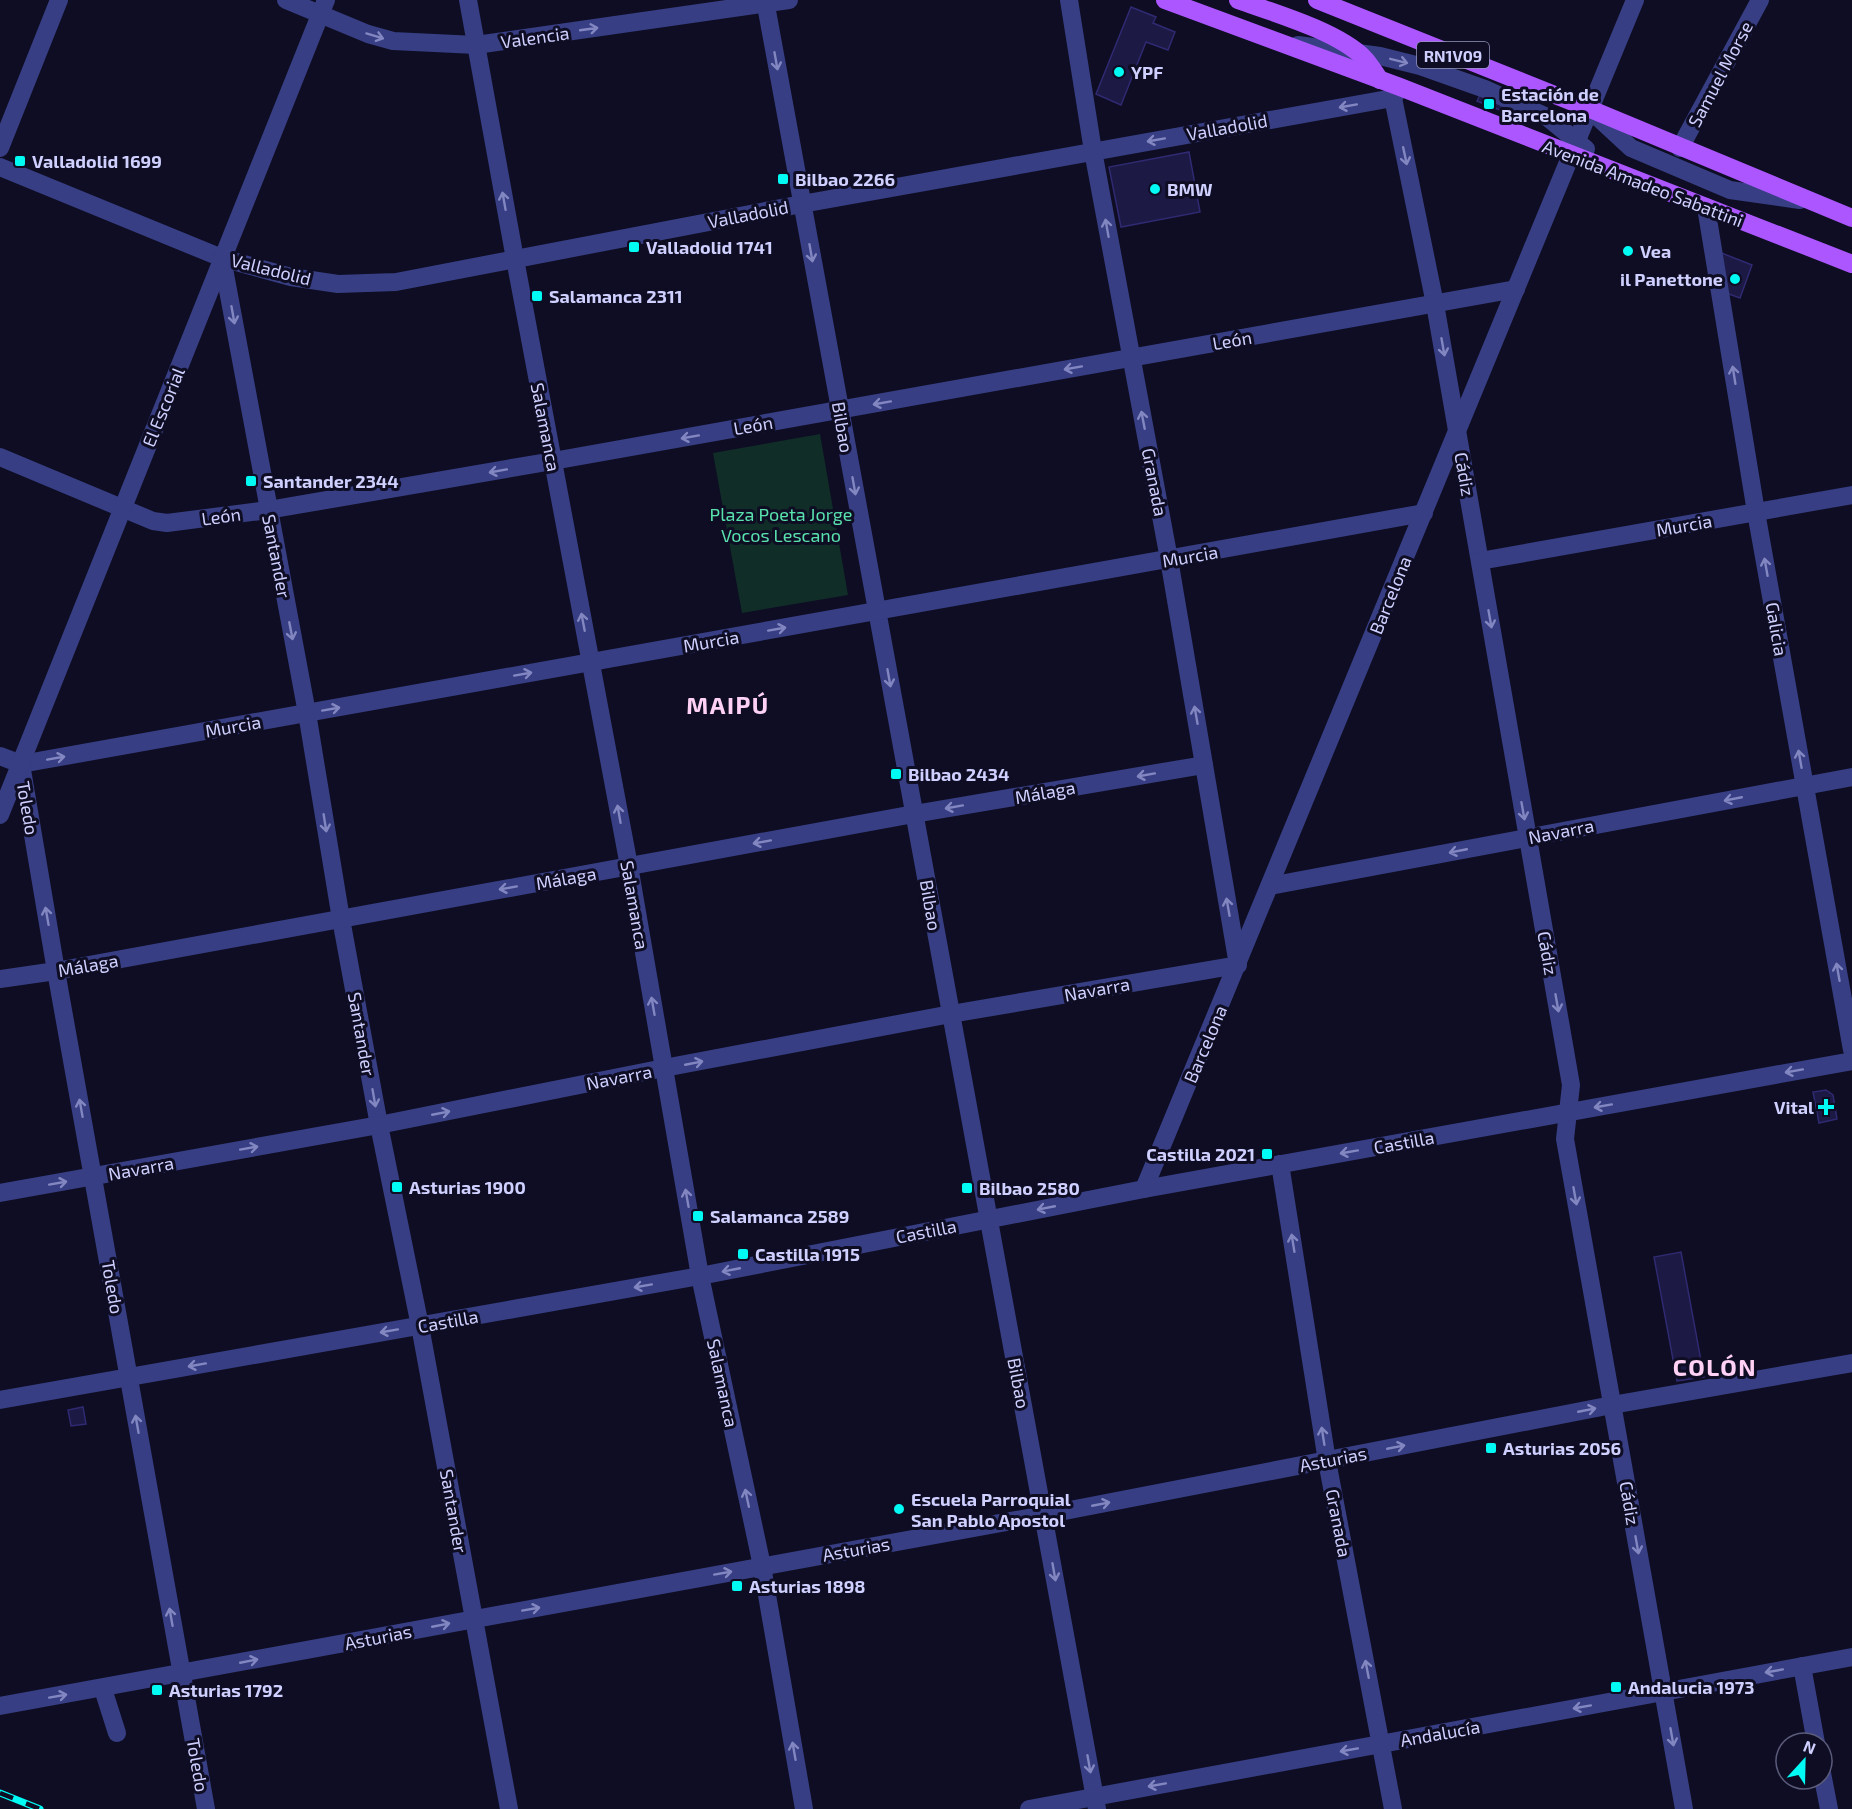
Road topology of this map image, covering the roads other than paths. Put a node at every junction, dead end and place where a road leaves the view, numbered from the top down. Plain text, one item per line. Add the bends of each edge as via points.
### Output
1 (60, 0) edge
2 (286, 0) edge
3 (468, 0) edge
4 (789, 0) edge
5 (1069, 0) edge
6 (1165, 0) edge
7 (1238, 0) edge
8 (1317, 0) edge
9 (1635, 0) edge
10 (1760, 0) edge
11 (766, 2) edge
12 (323, 7) edge
13 (1279, 43) junction
14 (476, 45) junction
15 (1359, 54) junction
16 (1380, 80) junction
17 (1396, 93) junction
18 (1590, 109) junction
19 (0, 148) edge
20 (1680, 148) junction
21 (1575, 149) junction
22 (1093, 151) junction
23 (0, 167) edge
24 (1812, 202) junction
25 (802, 204) junction
26 (1706, 207) junction
27 (1852, 218) edge
28 (222, 258) junction
29 (515, 259) junction
30 (1852, 264) edge
31 (1516, 289) junction
32 (1435, 304) junction
33 (1131, 358) junction
34 (840, 410) junction
35 (1458, 431) junction
36 (0, 457) edge
37 (553, 461) junction
38 (1852, 495) edge
39 (123, 508) junction
40 (268, 510) junction
41 (1756, 512) junction
42 (1424, 513) junction
43 (1169, 560) junction
44 (1480, 561) junction
45 (877, 611) junction
46 (591, 662) junction
47 (307, 713) junction
48 (0, 756) edge
49 (21, 764) junction
50 (1204, 765) junction
51 (1852, 777) edge
52 (1805, 786) junction
53 (914, 814) junction
54 (0, 815) edge
55 (1528, 838) junction
56 (628, 866) junction
57 (1270, 886) junction
58 (341, 919) junction
59 (1238, 965) junction
60 (56, 971) junction
61 (0, 979) edge
62 (951, 1014) junction
63 (1852, 1050) edge
64 (1852, 1061) edge
65 (664, 1068) junction
66 (1568, 1112) junction
67 (378, 1125) junction
68 (1280, 1164) junction
69 (93, 1177) junction
70 (1144, 1189) junction
71 (0, 1193) edge
72 (988, 1219) junction
73 (700, 1276) junction
74 (420, 1326) junction
75 (1852, 1363) edge
76 (129, 1377) junction
77 (0, 1400) edge
78 (1612, 1405) junction
79 (1327, 1461) junction
80 (1044, 1515) junction
81 (762, 1566) junction
82 (474, 1619) junction
83 (1852, 1657) edge
84 (1802, 1666) junction
85 (181, 1674) junction
86 (103, 1689) junction
87 (1664, 1692) junction
88 (0, 1706) edge
89 (1814, 1731) edge
90 (117, 1733) dead end
91 (1382, 1744) junction
92 (1826, 1791) edge
93 (1096, 1803) edge
94 (206, 1809) edge
95 (509, 1809) edge
96 (804, 1809) edge
97 (1029, 1809) edge
98 (1393, 1809) edge
99 (1684, 1809) edge
100 (1829, 1809) edge

1 - 19 street
2 - 12 street, Valencia
3 - 14 street, Salamanca
4 - 11 street, Valencia
5 - 22 street, Granada
6 - 13 main road, Avenida Amadeo Sabattini / RN1V09
7 - 15 main road via 1320,31
8 - 18 main road, RN1V09
9 - 18 street, Barcelona
10 - 20 street, Samuel Morse
14 -> 11 street, Valencia
11 -> 25 street, Bilbao
12 -> 14 street, Valencia via 368,34 393,41
12 - 28 street, El Escorial
13 - 15 street
13 - 16 main road, Avenida Amadeo Sabattini / RN1V09
29 -> 14 street, Salamanca
15 - 16 main road
15 -> 21 street via 1420,66 1485,89 1547,117
16 - 17 main road, Avenida Amadeo Sabattini / RN1V09
17 - 21 main road, Avenida Amadeo Sabattini / RN1V09
17 -> 22 street, Valladolid
17 -> 32 street, Cádiz
18 - 20 main road, RN1V09
18 - 21 street, Barcelona
18 - 24 street via 1632,148 1653,158 1730,190
20 - 24 main road, RN1V09
21 - 26 main road, Avenida Amadeo Sabattini / RN1V09 via 1611,171
21 - 31 street, Barcelona
22 - 25 street, Valladolid
33 -> 22 street, Granada
23 - 28 street, Valladolid
24 - 27 main road, RN1V09
25 - 29 street, Valladolid
25 -> 34 street, Bilbao
26 - 30 main road, Avenida Amadeo Sabattini / RN1V09
41 -> 26 street, Galicia
28 - 29 street, Valladolid via 291,277 338,284 396,282
28 - 39 street, El Escorial
28 -> 40 street, Santander
29 - 37 street, Salamanca
31 - 32 street, León
31 - 35 street, Barcelona
32 - 33 street, León
32 -> 35 street, Cádiz
33 -> 34 street, León
43 -> 33 street, Granada
34 -> 37 street, León
34 -> 45 street, Bilbao
35 - 42 street, Barcelona
35 - 44 street, Cádiz
36 - 39 street, León
37 -> 40 street, León
46 -> 37 street, Salamanca
38 - 41 street, Murcia
39 - 40 street, León via 167,523
39 - 49 street, El Escorial
40 -> 47 street, Santander
41 - 44 street, Murcia
52 -> 41 street, Galicia
42 - 43 street, Murcia
42 - 57 street, Barcelona
43 - 45 street, Murcia
50 -> 43 street, Granada
44 -> 55 street, Cádiz
46 -> 45 street, Murcia
45 -> 53 street, Bilbao
47 -> 46 street, Murcia
56 -> 46 street, Salamanca
49 -> 47 street, Murcia
47 -> 58 street, Santander
48 - 49 street
49 - 54 street, El Escorial
60 -> 49 street, Toledo
50 -> 53 street, Málaga
59 -> 50 street, Granada
51 - 52 street, Navarra
52 -> 55 street, Navarra
63 -> 52 street, Galicia
53 -> 56 street, Málaga
53 - 62 street, Bilbao
55 -> 57 street, Navarra
55 -> 66 street, Cádiz via 1571,1085
56 -> 58 street, Málaga
65 -> 56 street, Salamanca
57 - 59 street, Barcelona
58 - 60 street, Málaga
58 -> 67 street, Santander
59 - 62 street, Navarra
59 - 70 street, Barcelona
60 - 61 street, Málaga
69 -> 60 street, Toledo
65 -> 62 street, Navarra
62 - 72 street, Bilbao
64 -> 66 street, Castilla
67 -> 65 street, Navarra
73 -> 65 street, Salamanca
66 -> 68 street, Castilla
66 -> 78 street, Cádiz via 1565,1139
69 -> 67 street, Navarra
67 - 74 street, Santander
68 - 70 street, Castilla
79 -> 68 street, Granada
71 -> 69 street, Navarra
69 - 76 street, Toledo
70 -> 72 street, Castilla
72 -> 73 street, Castilla
72 - 80 street, Bilbao
73 -> 74 street, Castilla
81 -> 73 street, Salamanca
74 -> 76 street, Castilla
74 - 82 street, Santander
75 - 78 street, Asturias
76 - 77 street, Castilla
85 -> 76 street, Toledo
79 -> 78 street, Asturias
78 -> 87 street, Cádiz
80 -> 79 street, Asturias
91 -> 79 street, Granada
80 - 81 street, Asturias
80 -> 93 street, Bilbao
82 -> 81 street, Asturias
96 -> 81 street, Salamanca
85 -> 82 street, Asturias
82 - 95 street, Santander
83 - 84 street, Andalucía
84 -> 87 street, Andalucía
84 - 89 street
85 - 86 street, Asturias
85 - 94 street, Toledo
88 -> 86 street, Asturias
86 - 90 street
87 -> 91 street, Andalucía
87 -> 99 street, Cádiz
91 -> 93 street, Andalucía
91 - 98 street, Granada
92 - 100 street
93 - 97 street, Andalucía

